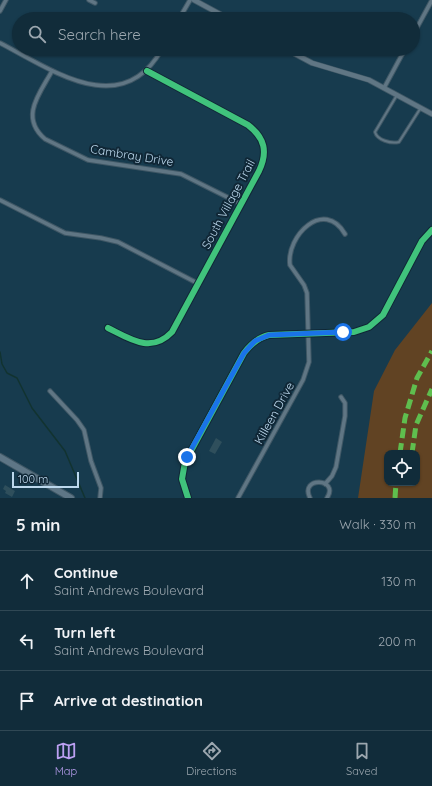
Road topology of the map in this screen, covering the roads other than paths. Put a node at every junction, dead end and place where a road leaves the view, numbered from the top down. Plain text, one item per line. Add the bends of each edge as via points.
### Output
1 (6, 0) edge
2 (89, 0) edge
3 (190, 0) edge
4 (194, 0) edge
5 (432, 0) edge
6 (95, 3) dead end
7 (0, 11) edge
8 (183, 12) edge
9 (216, 12) edge
10 (420, 22) edge
11 (0, 43) edge
12 (12, 49) edge
13 (24, 56) edge
14 (157, 56) edge
15 (299, 56) edge
16 (401, 56) edge
17 (52, 71) junction
18 (147, 71) junction
19 (384, 88) junction
20 (397, 95) junction
21 (421, 108) junction
22 (432, 114) edge
23 (0, 200) edge
24 (241, 204) junction
25 (432, 230) edge
26 (345, 234) dead end
27 (199, 284) junction
28 (108, 328) dead end
29 (308, 332) junction
30 (50, 391) dead end
31 (341, 397) dead end
32 (0, 457) edge
33 (325, 484) junction
34 (71, 498) edge
35 (100, 498) edge
36 (188, 498) edge
37 (238, 498) edge
38 (310, 498) edge
39 (327, 498) edge

1 - 7 street
2 - 6 street
3 - 8 street
4 - 9 street
5 - 10 street
11 - 12 street
13 - 17 street
14 - 18 street
15 - 19 street via 312,63 369,80
16 - 19 street
17 - 18 street via 72,80 103,86 121,84
17 - 24 street, Cambray Drive via 35,101 32,114 37,130 45,139 88,160 181,174
18 - 24 street, South Village Trail via 248,125 259,136 265,149 263,162
19 - 20 street
20 - 21 street
20 - 21 lane via 375,132 381,139 399,142
21 - 22 street
23 - 27 street via 65,232 118,242
24 - 27 street, South Village Trail
25 - 29 street via 422,241 378,321 354,332
26 - 29 street, Killeen Drive via 332,222 314,221 301,231 291,250 290,265 307,293
27 - 28 street, South Village Trail via 172,332 162,341 142,343
29 - 36 street via 266,336 255,341 247,349 185,462 182,479
29 - 37 street, Killeen Drive via 309,362 306,375
30 - 35 street via 84,430 90,461 101,488
31 - 33 street via 345,403 345,416 336,467
32 - 34 main road
33 - 38 street via 319,482 312,485 308,493
33 - 39 street via 329,491

